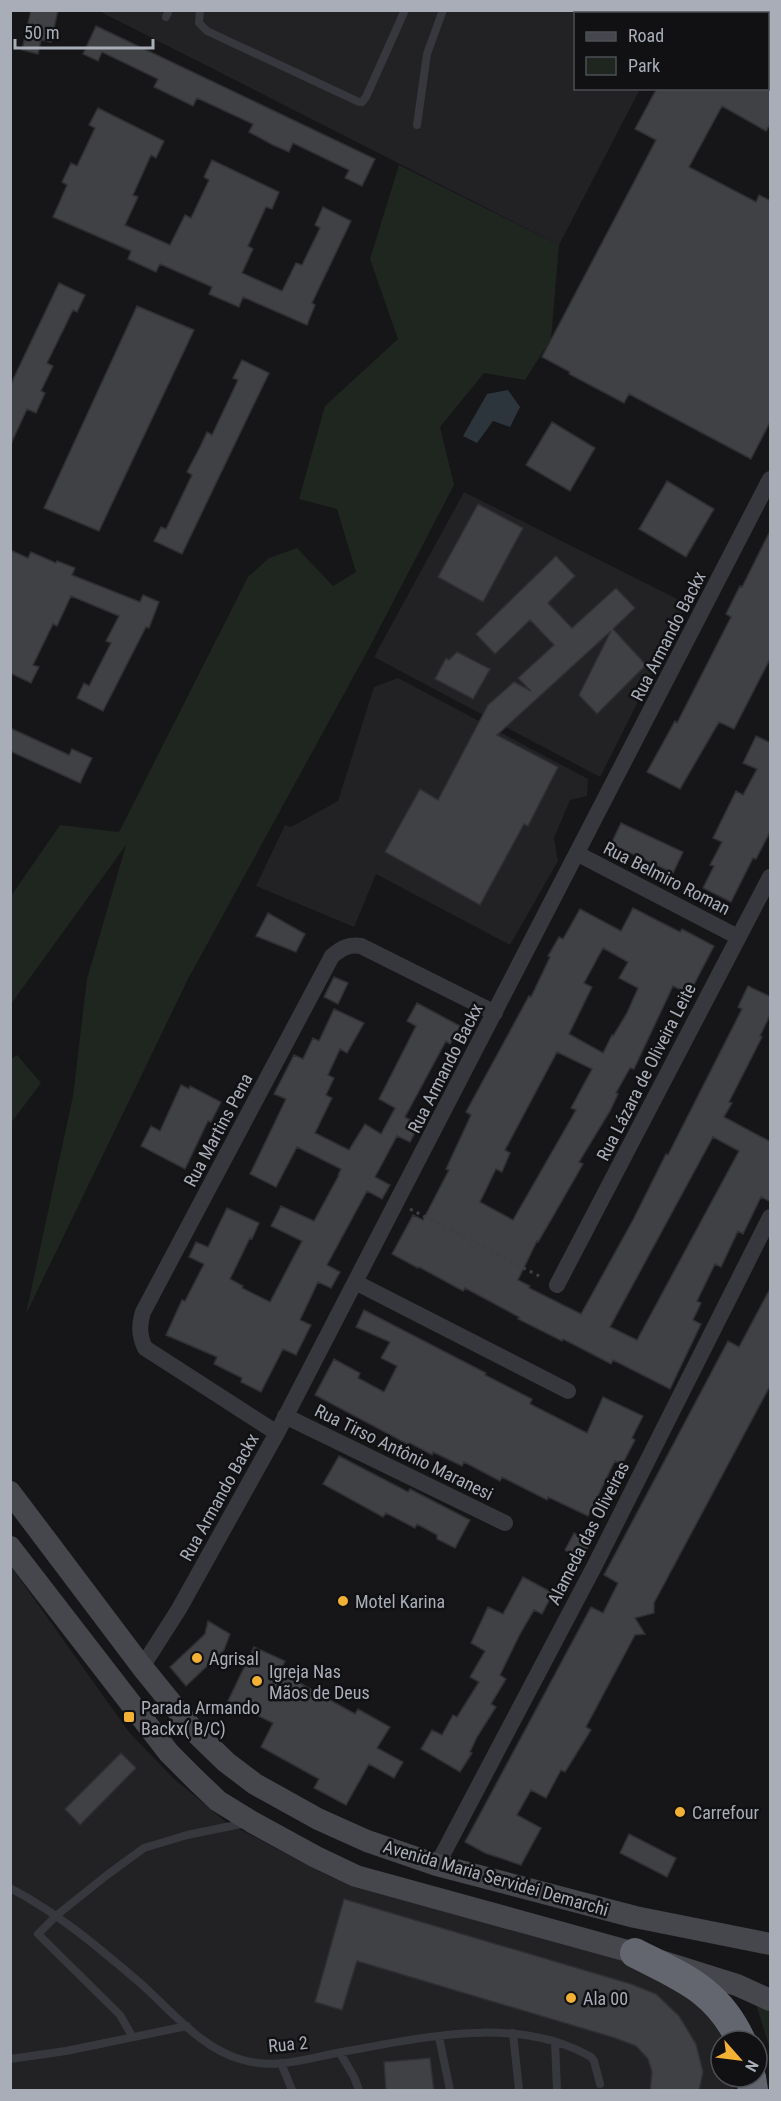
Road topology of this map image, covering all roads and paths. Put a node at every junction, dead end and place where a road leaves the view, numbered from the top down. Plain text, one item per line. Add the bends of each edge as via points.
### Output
1 (200, 10) edge
2 (405, 10) edge
3 (443, 10) edge
4 (417, 125) dead end
5 (771, 479) edge
6 (578, 854) junction
7 (771, 877) edge
8 (738, 937) junction
9 (495, 1013) junction
10 (397, 1203) junction
11 (771, 1217) edge
12 (355, 1282) junction
13 (558, 1285) joint
14 (568, 1391) dead end
15 (285, 1416) junction
16 (277, 1433) junction
17 (10, 1492) edge
18 (505, 1523) dead end
19 (10, 1546) edge
20 (142, 1667) junction
21 (252, 1822) junction
22 (437, 1865) junction
23 (10, 1888) edge
24 (57, 1915) junction
25 (771, 1944) edge
26 (635, 1953) junction
27 (771, 2000) edge
28 (187, 2026) junction
29 (735, 2029) edge
30 (513, 2033) junction
31 (132, 2036) junction
32 (439, 2037) junction
33 (555, 2042) junction
34 (340, 2053) junction
35 (10, 2059) edge
36 (281, 2063) junction
37 (600, 2084) dead end
38 (291, 2091) edge
39 (359, 2091) edge
40 (450, 2091) edge
41 (519, 2091) edge
42 (557, 2091) edge

1 - 2 lane via 199,22 207,31 359,102 366,97
3 - 4 lane via 428,54
5 - 6 street, Rua Armando Backx
6 - 8 street, Rua Belmiro Roman
6 - 9 street, Rua Armando Backx
7 - 8 street, Rua Lázara de Oliveira Leite
8 - 13 street, Rua Lázara de Oliveira Leite
9 - 10 street, Rua Armando Backx
9 - 16 street, Rua Martins Pena via 361,946 342,948 332,956 143,1312 140,1329 145,1348
10 - 12 street, Rua Armando Backx
10 - 13 path
11 - 22 street, Alameda das Oliveiras
12 - 14 street
12 - 15 street, Rua Armando Backx
15 - 16 street, Rua Armando Backx
15 - 18 street, Rua Tirso Antônio Maranesi
16 - 20 street, Rua Armando Backx via 179,1609
17 - 20 main road, Avenida Maria Servidei Demarchi
19 - 21 main road, Avenida Maria Servidei Demarchi via 169,1753 218,1801
20 - 22 main road, Avenida Maria Servidei Demarchi via 194,1731 255,1784 367,1841
21 - 24 lane via 144,1848
21 - 26 main road, Avenida Maria Servidei Demarchi via 356,1876
22 - 25 main road, Avenida Maria Servidei Demarchi via 635,1917
23 - 24 lane, Rua 2
24 - 28 lane, Rua 2
24 - 31 lane via 38,1934 120,2015
26 - 27 main road, Avenida Maria Servidei Demarchi via 737,1985
26 - 29 highway via 708,1994
28 - 31 lane
28 - 36 lane, Rua 2 via 243,2060
30 - 32 lane, Rua 2 via 477,2031
30 - 33 lane, Rua 2
30 - 41 lane
31 - 35 lane
32 - 34 lane, Rua 2
32 - 40 lane
33 - 37 lane, Rua 2 via 591,2057
33 - 42 lane
34 - 36 lane, Rua 2
34 - 39 lane
36 - 38 lane

